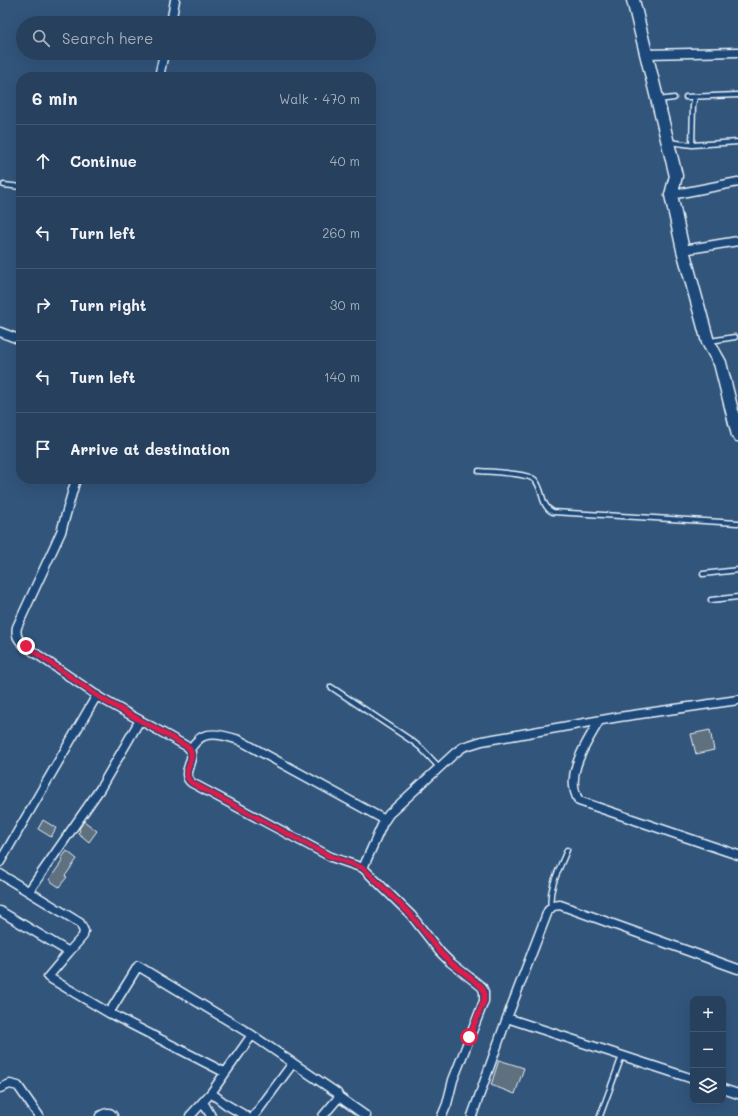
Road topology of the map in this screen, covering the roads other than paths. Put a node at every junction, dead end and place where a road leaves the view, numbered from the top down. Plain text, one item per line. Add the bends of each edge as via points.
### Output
1 (175, 0) edge
2 (633, 0) edge
3 (172, 16) edge
4 (738, 52) edge
5 (646, 54) junction
6 (163, 60) edge
7 (160, 72) edge
8 (738, 95) edge
9 (686, 97) dead end
10 (695, 97) junction
11 (674, 98) dead end
12 (658, 100) junction
13 (668, 142) junction
14 (738, 142) edge
15 (692, 145) junction
16 (738, 182) edge
17 (4, 185) dead end
18 (16, 187) edge
19 (671, 195) junction
20 (738, 241) edge
21 (683, 250) junction
22 (0, 332) edge
23 (735, 337) dead end
24 (16, 338) edge
25 (708, 342) junction
26 (738, 435) edge
27 (479, 472) dead end
28 (74, 484) edge
29 (738, 523) edge
30 (738, 570) edge
31 (703, 574) dead end
32 (738, 597) edge
33 (711, 600) dead end
34 (330, 687) dead end
35 (97, 695) junction
36 (738, 700) edge
37 (140, 720) junction
38 (598, 721) junction
39 (190, 749) junction
40 (439, 768) junction
41 (385, 820) junction
42 (567, 850) dead end
43 (738, 855) edge
44 (0, 862) edge
45 (363, 868) junction
46 (0, 874) edge
47 (29, 891) junction
48 (551, 907) junction
49 (0, 911) edge
50 (69, 952) junction
51 (738, 969) edge
52 (109, 1013) junction
53 (507, 1018) junction
54 (252, 1035) junction
55 (622, 1056) junction
56 (293, 1063) junction
57 (224, 1072) junction
58 (690, 1078) edge
59 (0, 1088) edge
60 (726, 1090) edge
61 (211, 1093) junction
62 (738, 1094) edge
63 (339, 1097) junction
64 (203, 1102) junction
65 (39, 1116) edge
66 (100, 1116) edge
67 (113, 1116) edge
68 (190, 1116) edge
69 (211, 1116) edge
70 (246, 1116) edge
71 (254, 1116) edge
72 (323, 1116) edge
73 (366, 1116) edge
74 (442, 1116) edge
75 (472, 1116) edge
76 (600, 1116) edge

1 - 3 street
2 - 5 main road
4 - 5 street
5 - 12 main road
6 - 7 street
8 - 10 lane
9 - 10 lane
10 - 15 lane via 692,105
11 - 12 lane
12 - 13 main road
13 - 15 lane
13 - 19 main road via 676,176
14 - 15 lane
16 - 19 street
17 - 18 lane
19 - 21 main road
20 - 21 street
21 - 25 main road
22 - 24 street
23 - 25 lane
25 - 26 main road via 720,362
27 - 29 lane via 530,477 538,484 546,507 553,512
28 - 35 street via 60,532 17,627 16,635 26,646
30 - 31 lane
32 - 33 lane
34 - 40 lane via 412,741
35 - 37 street
35 - 44 street
36 - 38 street
37 - 39 street
37 - 47 street via 100,789
38 - 40 street via 471,744 463,747
38 - 43 street via 576,765 575,788 579,801
39 - 41 street via 204,736 239,740
39 - 45 street via 193,755 186,776 192,783 331,857
40 - 41 street
41 - 45 street
42 - 48 lane via 551,891
45 - 74 street via 411,915 440,952 482,987 484,992 484,1001 453,1080
46 - 47 street
47 - 50 street via 82,926 83,936
48 - 51 street via 560,905
48 - 53 street
49 - 50 street
50 - 52 street via 48,976
52 - 54 street via 138,966
52 - 57 street
53 - 55 street
53 - 75 street
54 - 56 street
54 - 57 street
55 - 58 street
55 - 76 lane
56 - 63 street via 337,1093
56 - 71 street
57 - 61 street
59 - 65 street via 10,1084 18,1086
60 - 62 street
61 - 64 street
61 - 70 street
63 - 72 street
63 - 73 street
64 - 68 street
64 - 69 street
66 - 67 street via 105,1113

